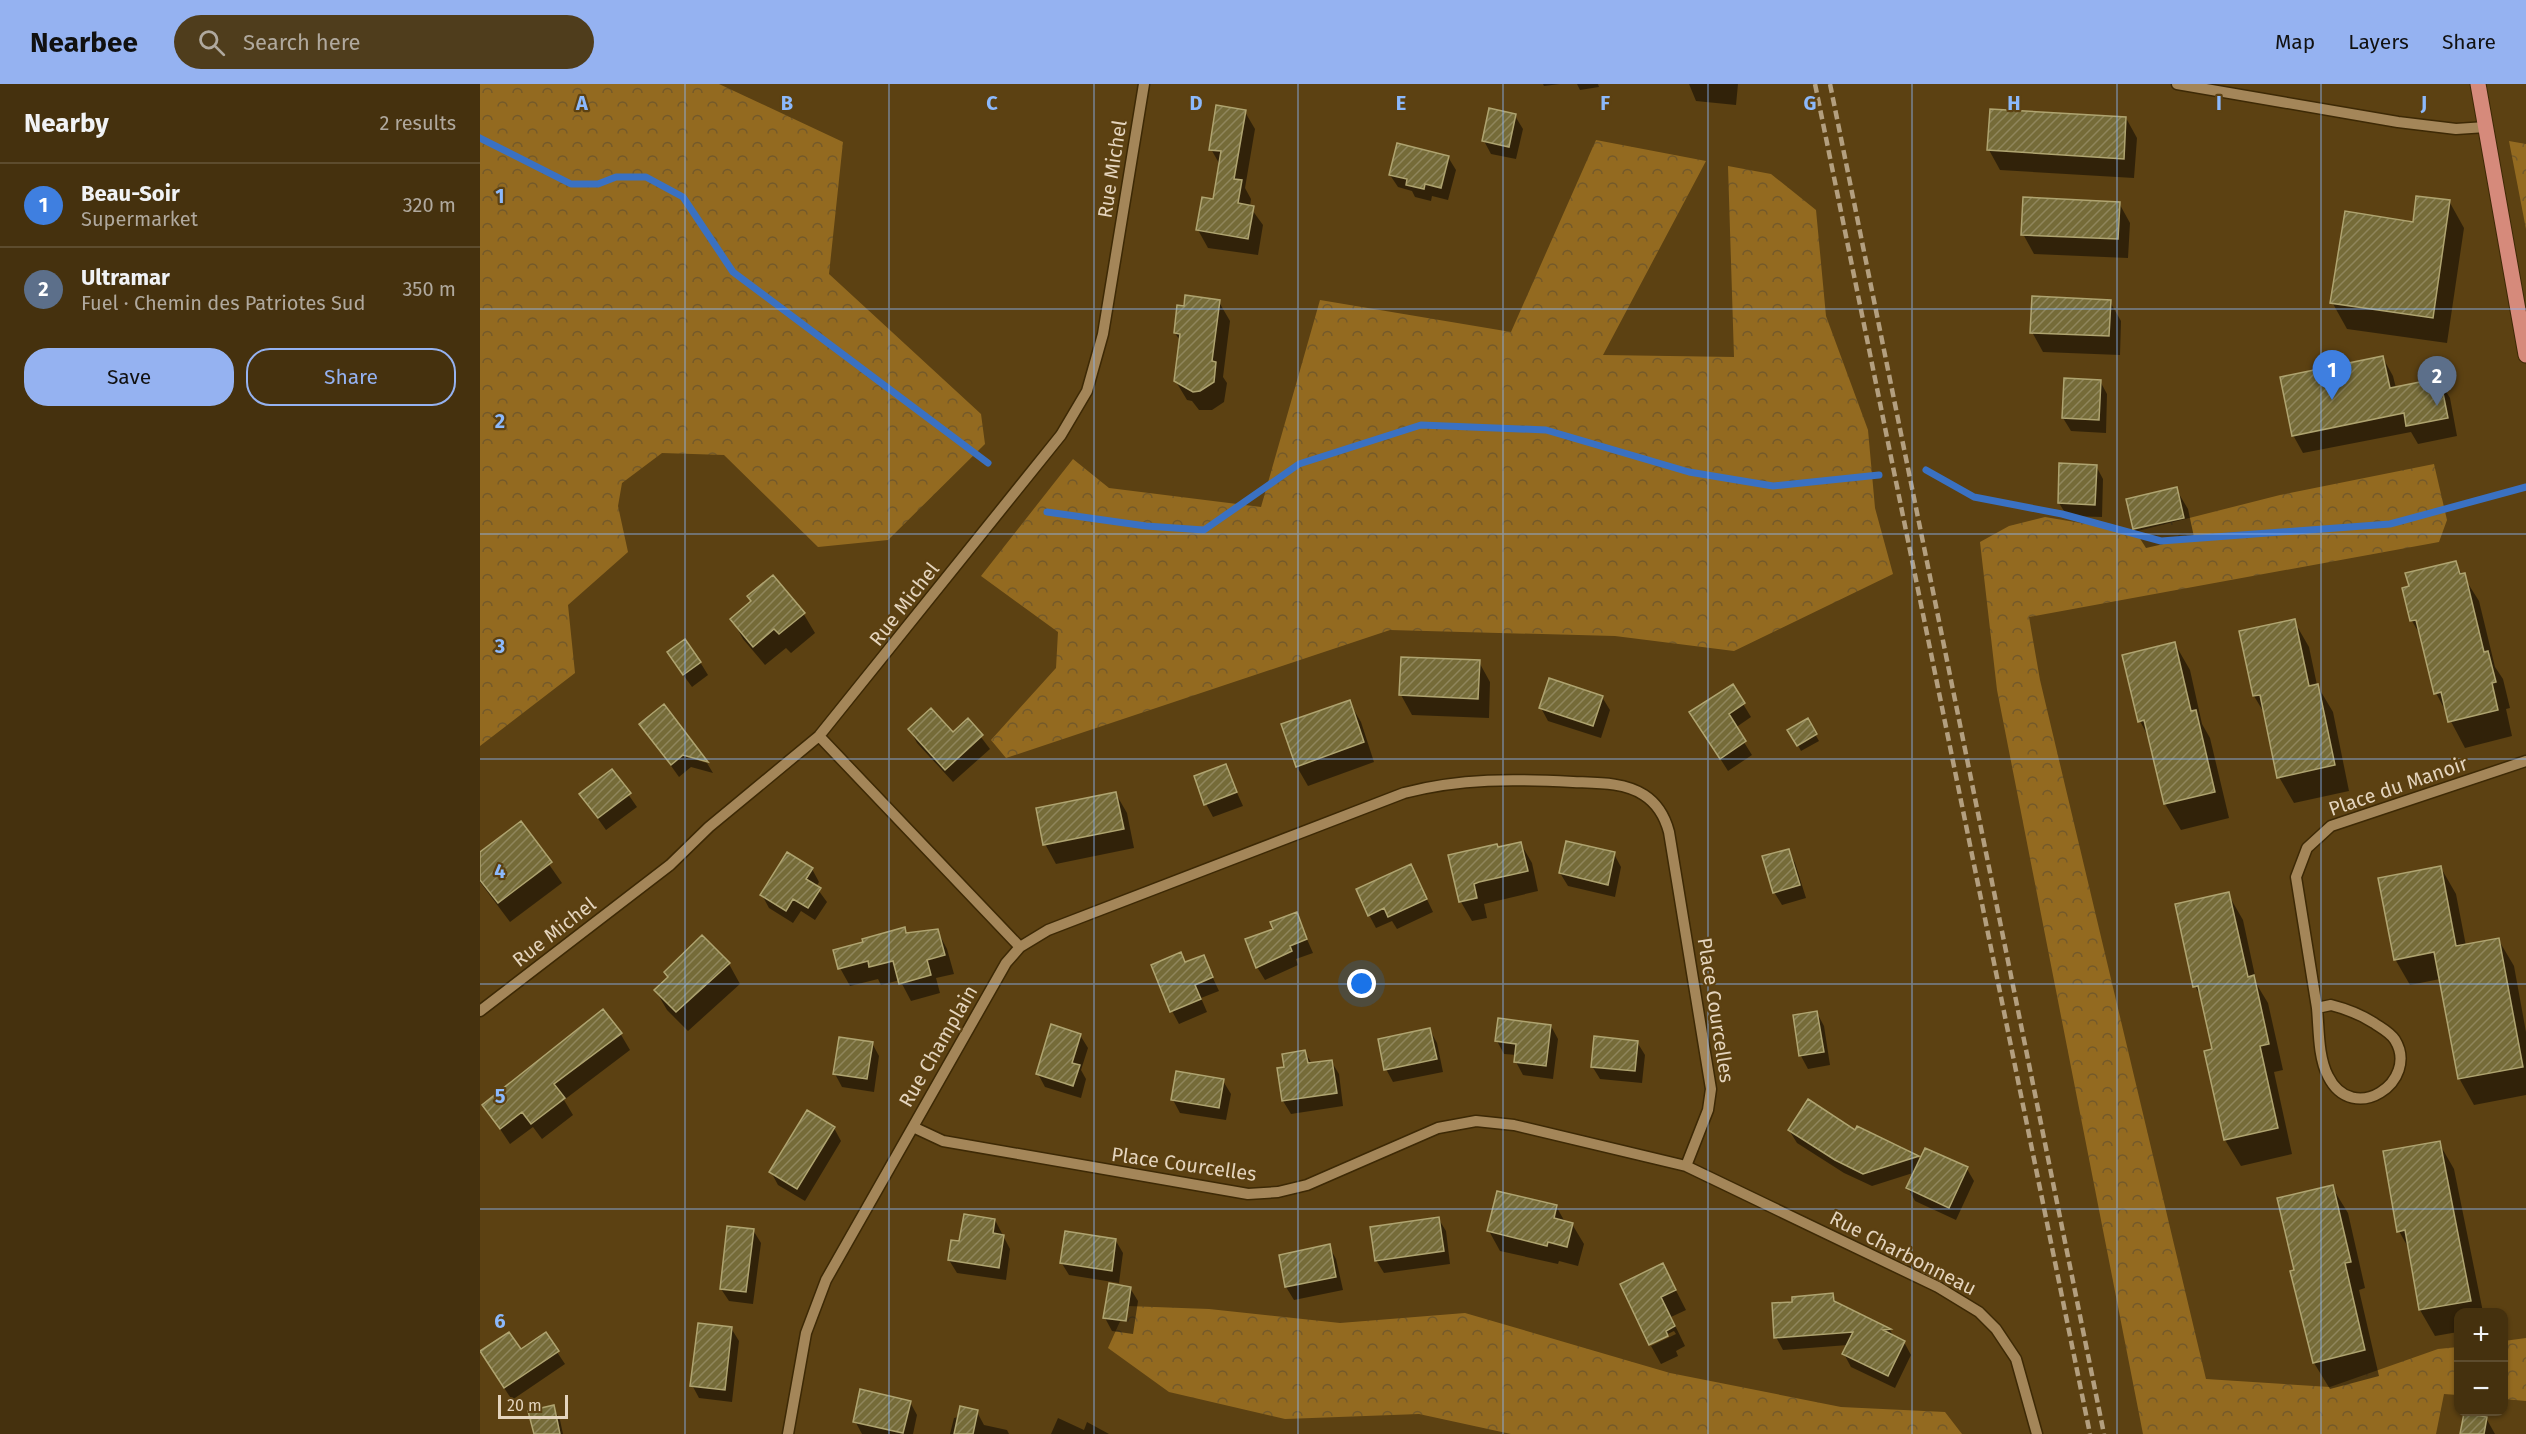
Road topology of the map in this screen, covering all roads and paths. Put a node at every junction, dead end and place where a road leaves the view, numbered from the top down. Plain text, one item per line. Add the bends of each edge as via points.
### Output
1 (1144, 84) edge
2 (2177, 84) edge
3 (2478, 84) edge
4 (2487, 127) junction
5 (2526, 355) edge
6 (819, 736) junction
7 (2526, 761) edge
8 (1020, 947) junction
9 (2317, 1008) junction
10 (480, 1011) edge
11 (913, 1127) junction
12 (1686, 1166) junction
13 (788, 1434) edge
14 (2037, 1434) edge

1 - 6 street, Rue Michel via 1103,334 1087,391 1060,435
2 - 4 street via 2398,122 2456,129
3 - 4 main road
4 - 5 main road
6 - 8 street
6 - 10 street, Rue Michel via 670,864
7 - 9 street, Place du Manoir via 2331,826 2307,848 2296,877
8 - 11 street, Rue Champlain via 1006,963
8 - 12 street, Place Courcelles via 1048,930 1423,788 1498,779 1629,788 1652,801 1666,824 1710,1082 1708,1110
9 - 9 street, Place du Manoir via 2326,1073 2333,1085 2349,1098 2360,1100 2383,1092 2401,1062 2389,1032 2346,1008
11 - 12 street, Place Courcelles via 943,1141 1248,1194 1307,1185 1438,1128 1476,1121 1514,1125
11 - 13 street, Rue Champlain via 818,1297 801,1352
12 - 14 street, Rue Charbonneau via 1938,1287 1979,1312 2016,1359

